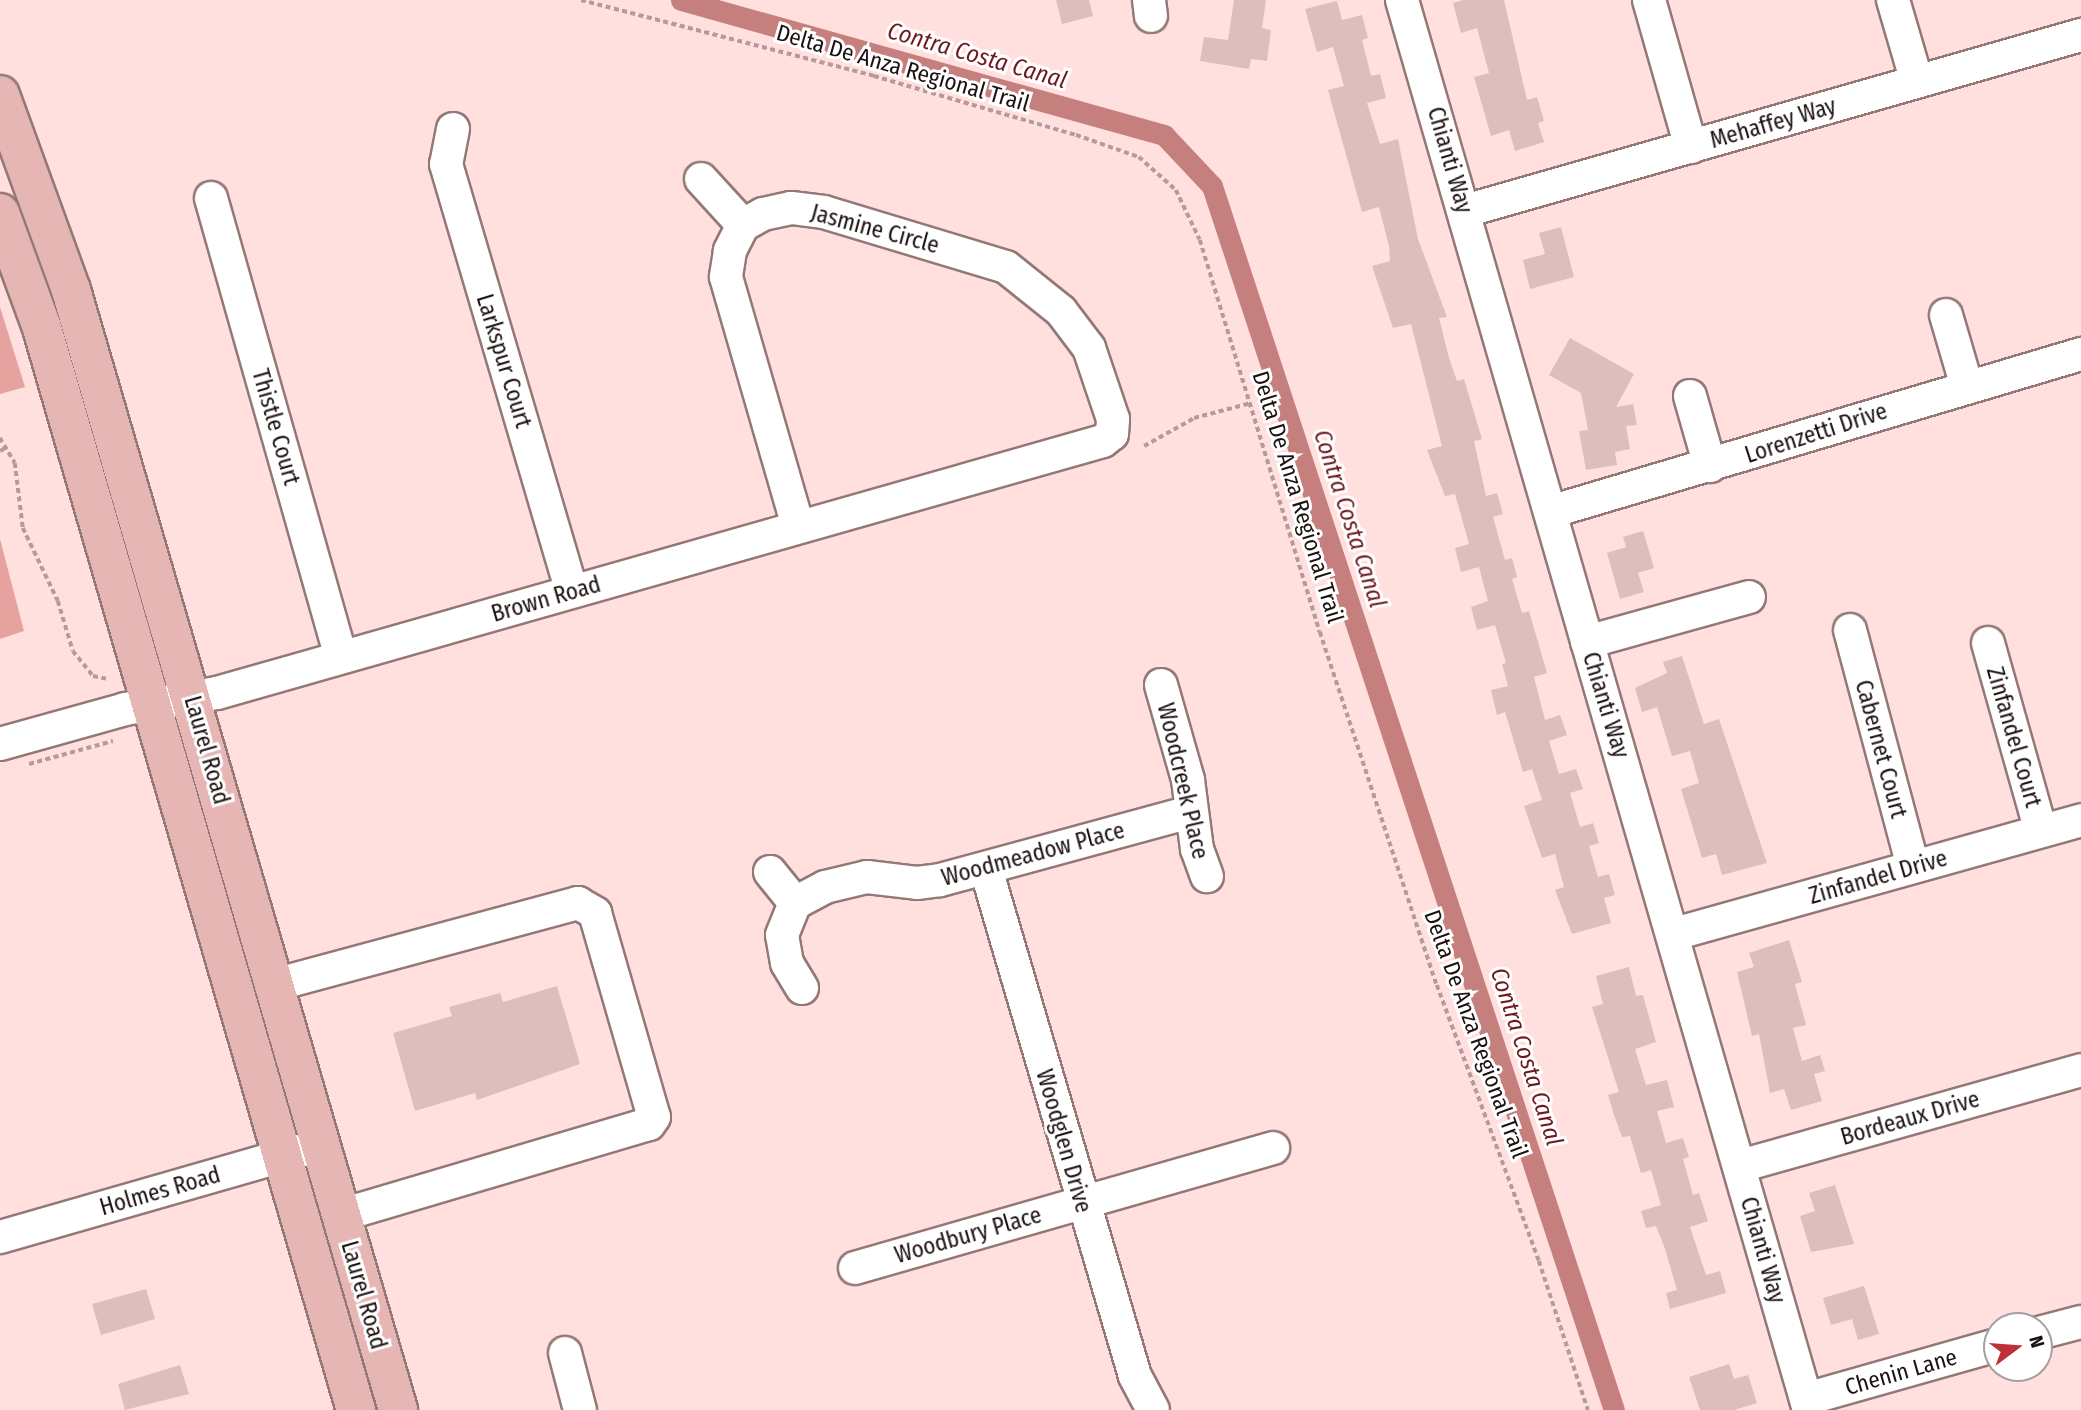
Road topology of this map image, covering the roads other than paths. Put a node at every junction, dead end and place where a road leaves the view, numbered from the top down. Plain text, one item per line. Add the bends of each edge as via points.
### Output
1 (1402, 0) edge
2 (1649, 0) edge
3 (1893, 0) edge
4 (2081, 35) edge
5 (1917, 82) junction
6 (0, 95) edge
7 (453, 129) dead end
8 (1691, 147) junction
9 (701, 178) dead end
10 (211, 198) dead end
11 (1465, 211) junction
12 (0, 213) edge
13 (743, 225) junction
14 (1946, 315) dead end
15 (2081, 354) edge
16 (1967, 387) junction
17 (1690, 396) dead end
18 (1090, 446) joint
19 (1710, 466) junction
20 (1550, 512) junction
21 (799, 527) junction
22 (572, 592) junction
23 (1749, 597) dead end
24 (1850, 630) dead end
25 (1587, 642) junction
26 (1988, 643) dead end
27 (341, 656) junction
28 (1161, 685) dead end
29 (192, 698) junction
30 (152, 704) junction
31 (9, 755) edge
32 (1190, 813) junction
33 (2081, 820) edge
34 (2041, 831) junction
35 (1913, 867) junction
36 (986, 869) junction
37 (770, 872) dead end
38 (1206, 876) dead end
39 (795, 903) junction
40 (1674, 934) junction
41 (274, 985) junction
42 (802, 988) dead end
43 (2081, 1070) edge
44 (321, 1144) junction
45 (1273, 1148) dead end
46 (281, 1156) junction
47 (1740, 1166) junction
48 (1082, 1201) junction
49 (341, 1215) junction
50 (0, 1237) edge
51 (855, 1268) dead end
52 (2081, 1322) edge
53 (2053, 1330) edge
54 (1983, 1349) edge
55 (565, 1353) dead end
56 (1807, 1404) edge
57 (356, 1410) edge
58 (398, 1410) edge
59 (580, 1410) edge
60 (1153, 1410) edge

1 - 11 street, Chianti Way
2 - 8 street
3 - 5 street
4 - 5 street, Mehaffey Way
5 - 8 street, Mehaffey Way
6 - 29 main road, Laurel Road via 71,290
7 - 22 street, Larkspur Court via 446,164
8 - 11 street, Mehaffey Way
9 - 13 street
10 - 27 street, Thistle Court
11 - 20 street, Chianti Way
12 - 30 main road, Laurel Road via 42,328
13 - 18 street, Jasmine Circle via 791,208 824,212 968,254 1015,273 1061,311 1089,348 1113,419 1112,434
13 - 21 street via 730,251 726,277
14 - 16 street
15 - 16 street, Lorenzetti Drive
16 - 19 street, Lorenzetti Drive
17 - 19 street
18 - 21 street, Brown Road
19 - 20 street, Lorenzetti Drive
20 - 25 street, Chianti Way
21 - 22 street, Brown Road
22 - 27 street, Brown Road
23 - 25 street
24 - 35 street, Cabernet Court
25 - 40 street, Chianti Way
26 - 34 street, Zinfandel Court
27 - 29 street, Brown Road
28 - 32 street, Woodcreek Place via 1188,780
29 - 30 street, Brown Road
29 - 41 main road, Laurel Road
30 - 31 street, Brown Road
30 - 46 main road, Laurel Road
32 - 36 street, Woodmeadow Place
32 - 38 street, Woodcreek Place
33 - 34 street, Zinfandel Drive
34 - 35 street, Zinfandel Drive
35 - 40 street, Zinfandel Drive
36 - 39 street, Woodmeadow Place via 917,883 867,877 825,887
36 - 48 street, Woodglen Drive
37 - 39 street
39 - 42 street via 782,935 787,963
40 - 47 street, Chianti Way
41 - 44 main road, Laurel Road
41 - 49 street via 578,903 595,913 654,1117 649,1124
43 - 47 street, Bordeaux Drive
44 - 46 street, Holmes Road
44 - 49 main road, Laurel Road
45 - 48 street, Woodbury Place
46 - 50 street, Holmes Road
46 - 57 main road, Laurel Road
47 - 56 street, Chianti Way
48 - 51 street, Woodbury Place
48 - 60 street, Woodglen Drive via 1135,1376
49 - 58 main road, Laurel Road
52 - 53 street
54 - 56 street, Chenin Lane
55 - 59 street

